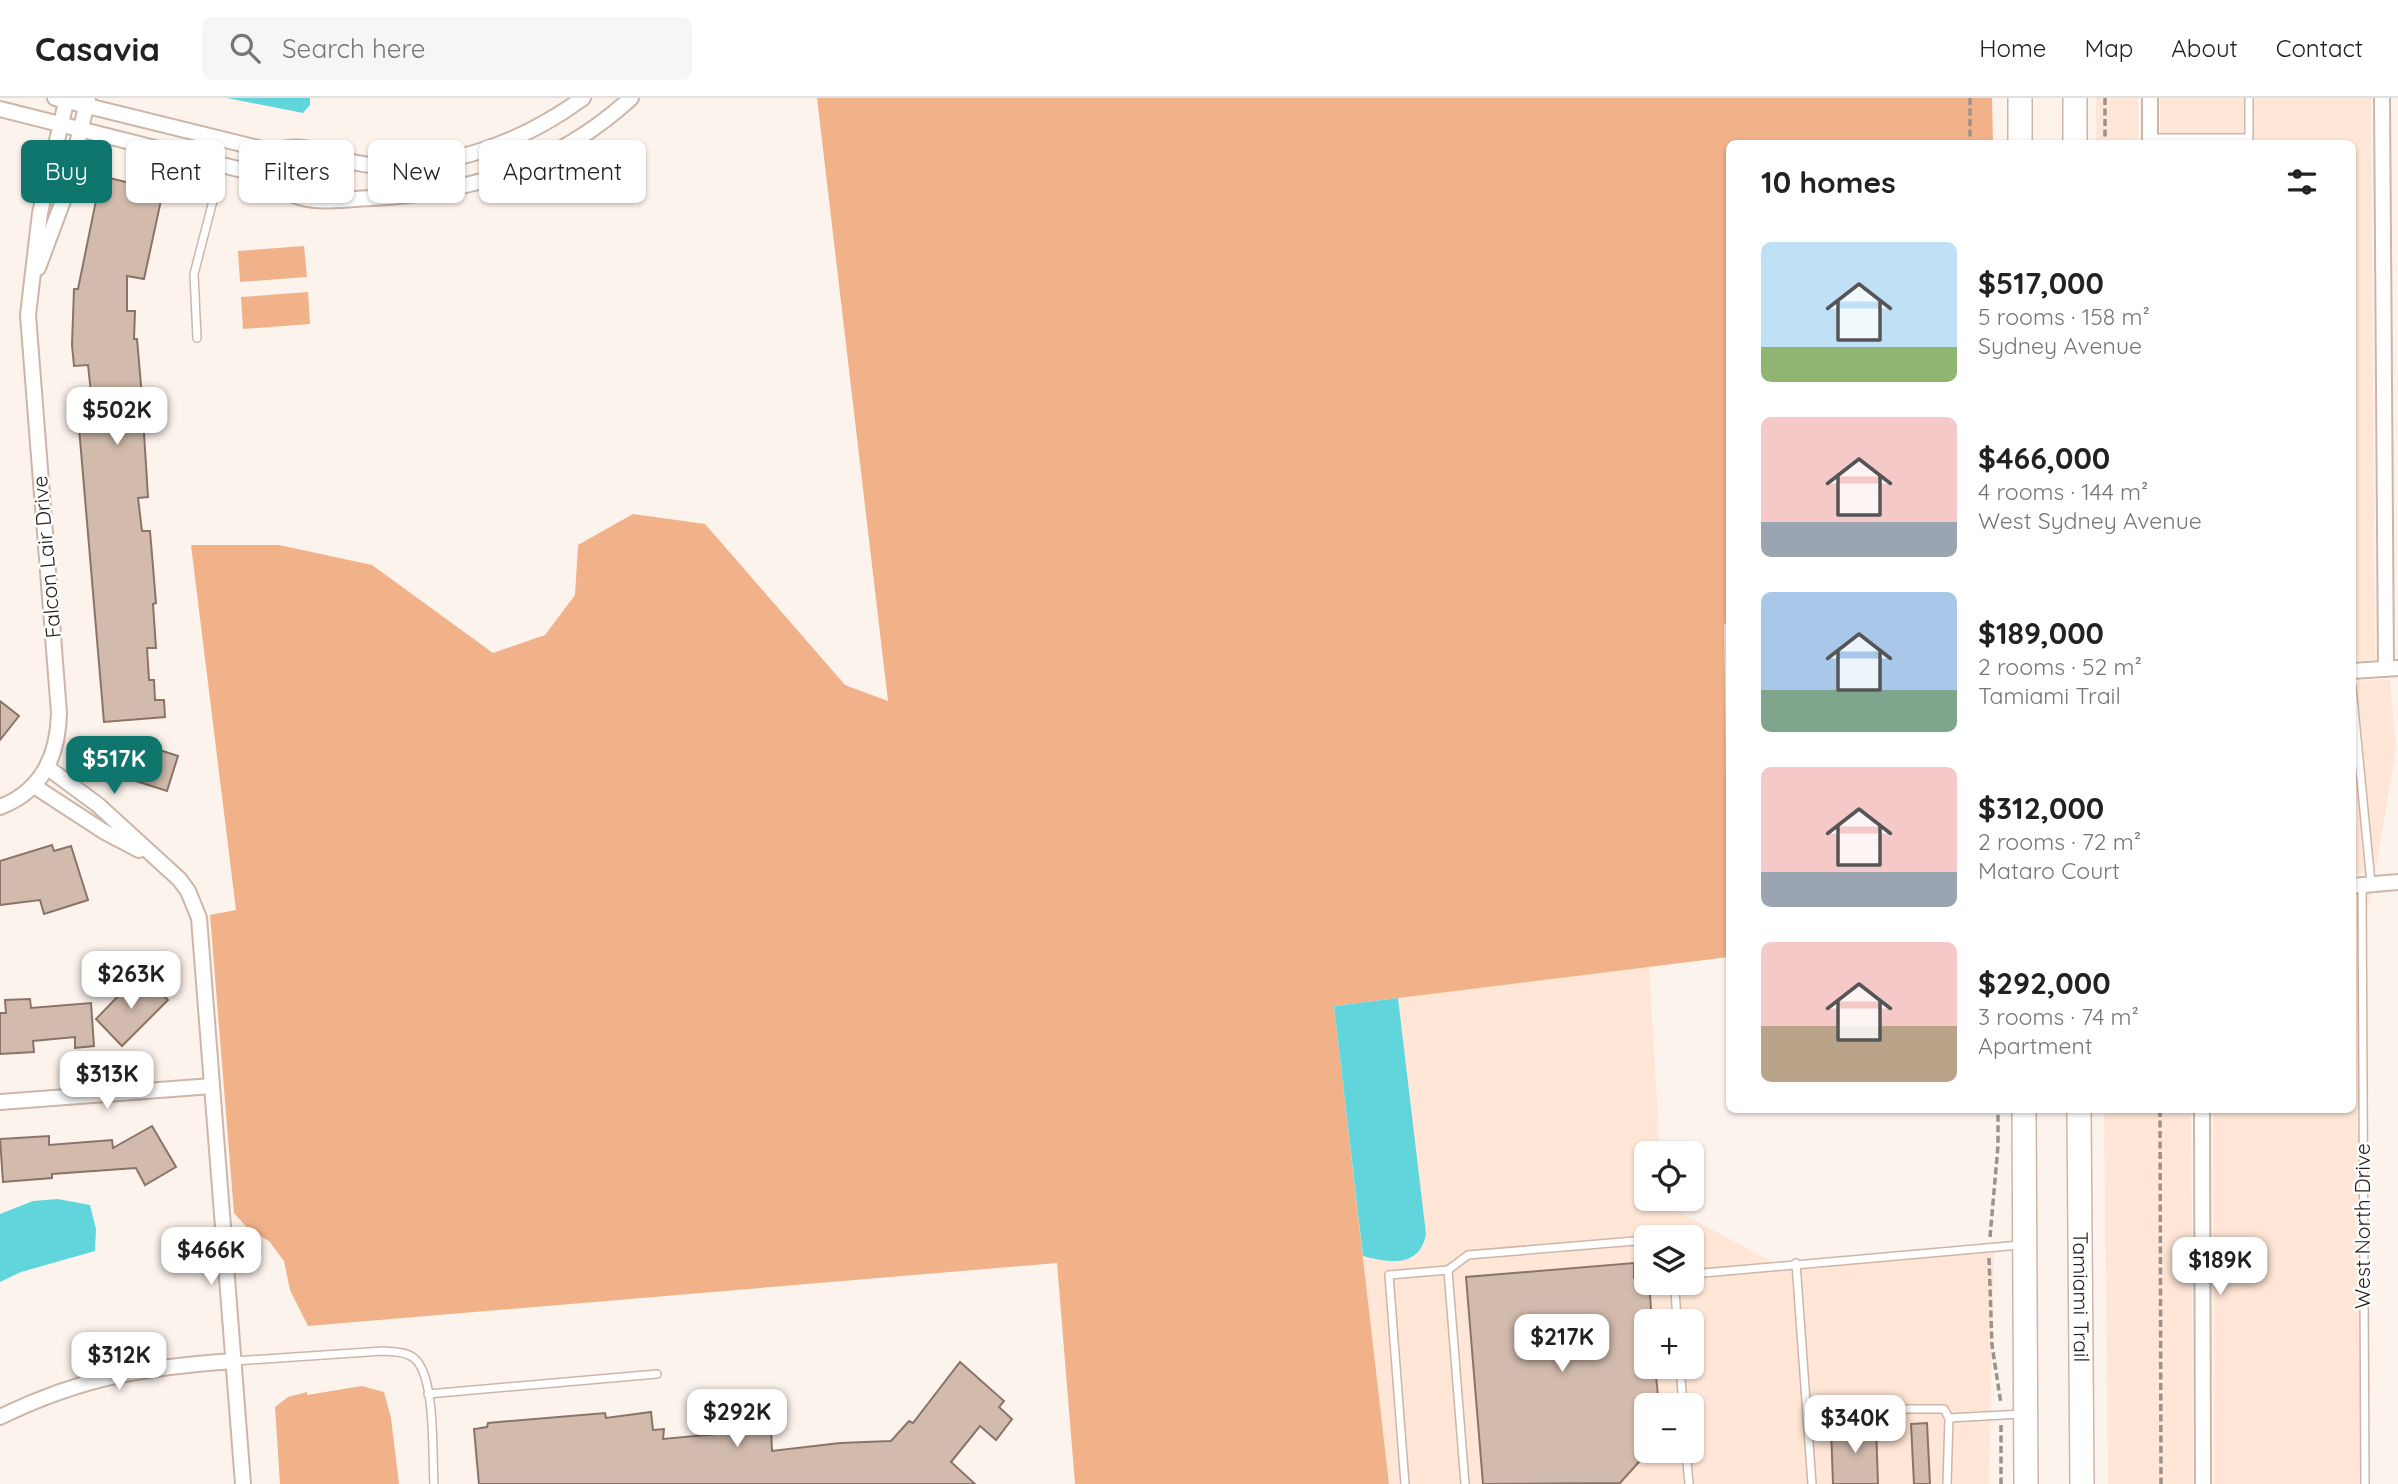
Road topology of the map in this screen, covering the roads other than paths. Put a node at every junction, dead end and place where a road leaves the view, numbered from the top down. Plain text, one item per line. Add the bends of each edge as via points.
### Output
1 (583, 98) edge
2 (631, 98) edge
3 (2020, 98) edge
4 (2075, 98) edge
5 (2150, 98) edge
6 (2249, 98) edge
7 (2382, 98) edge
8 (62, 99) edge
9 (88, 102) edge
10 (0, 108) edge
11 (60, 124) junction
12 (81, 129) junction
13 (126, 140) edge
14 (2020, 140) edge
15 (2075, 140) edge
16 (2150, 140) edge
17 (2249, 140) edge
18 (239, 143) edge
19 (354, 162) edge
20 (354, 199) edge
21 (212, 203) edge
22 (32, 282) junction
23 (197, 338) dead end
24 (2391, 454) edge
25 (2392, 669) edge
26 (2356, 671) edge
27 (48, 768) junction
28 (2356, 769) edge
29 (34, 786) junction
30 (0, 807) edge
31 (153, 857) junction
32 (2398, 881) edge
33 (2362, 885) edge
34 (212, 1086) junction
35 (0, 1102) edge
36 (2024, 1113) edge
37 (2080, 1113) edge
38 (2202, 1113) edge
39 (1634, 1241) edge
40 (2025, 1245) junction
41 (1796, 1263) junction
42 (1448, 1270) junction
43 (1704, 1273) edge
44 (235, 1362) junction
45 (657, 1374) dead end
46 (428, 1394) junction
47 (2025, 1414) junction
48 (0, 1417) edge
49 (1807, 1417) junction
50 (1949, 1418) junction
51 (1687, 1463) edge
52 (243, 1484) edge
53 (434, 1484) edge
54 (1405, 1484) edge
55 (1465, 1484) edge
56 (1689, 1484) edge
57 (1812, 1484) edge
58 (1947, 1484) edge
59 (2026, 1484) edge
60 (2082, 1484) edge
61 (2203, 1484) edge
62 (2365, 1484) edge

1 - 19 street via 523,134 447,160 386,166
2 - 20 street via 549,157 498,178 437,193
3 - 14 main road
4 - 15 main road
5 - 16 street
6 - 17 lane
7 - 24 street
8 - 9 street
8 - 11 street, Falcon Lair Drive
9 - 12 street, Falcon Lair Drive
9 - 18 street
10 - 11 street
11 - 12 street
11 - 22 street, Falcon Lair Drive via 40,213
12 - 13 street
12 - 22 street, Falcon Lair Drive via 64,198
21 - 23 lane via 194,274
22 - 27 street, Falcon Lair Drive via 28,324 59,713 55,753
24 - 25 street
25 - 26 street
27 - 29 street, Falcon Lair Drive
27 - 31 street via 98,805
28 - 33 lane, West North Drive
29 - 30 street, Falcon Lair Drive
29 - 31 street
31 - 34 street via 184,885 200,918
32 - 33 street
33 - 62 lane, West North Drive
34 - 35 street
34 - 44 street
36 - 40 main road
37 - 60 main road, Tamiami Trail
38 - 61 street
39 - 42 lane via 1468,1255
40 - 41 lane
40 - 47 main road
41 - 43 lane
41 - 49 lane
42 - 54 lane via 1389,1275
42 - 55 lane
44 - 46 lane via 401,1352 415,1359 427,1378
44 - 48 street via 161,1366 113,1375 62,1390
44 - 52 street
45 - 46 lane
46 - 53 lane
47 - 50 lane
47 - 59 main road
49 - 50 lane via 1944,1409
49 - 57 lane
50 - 58 lane
51 - 56 lane

